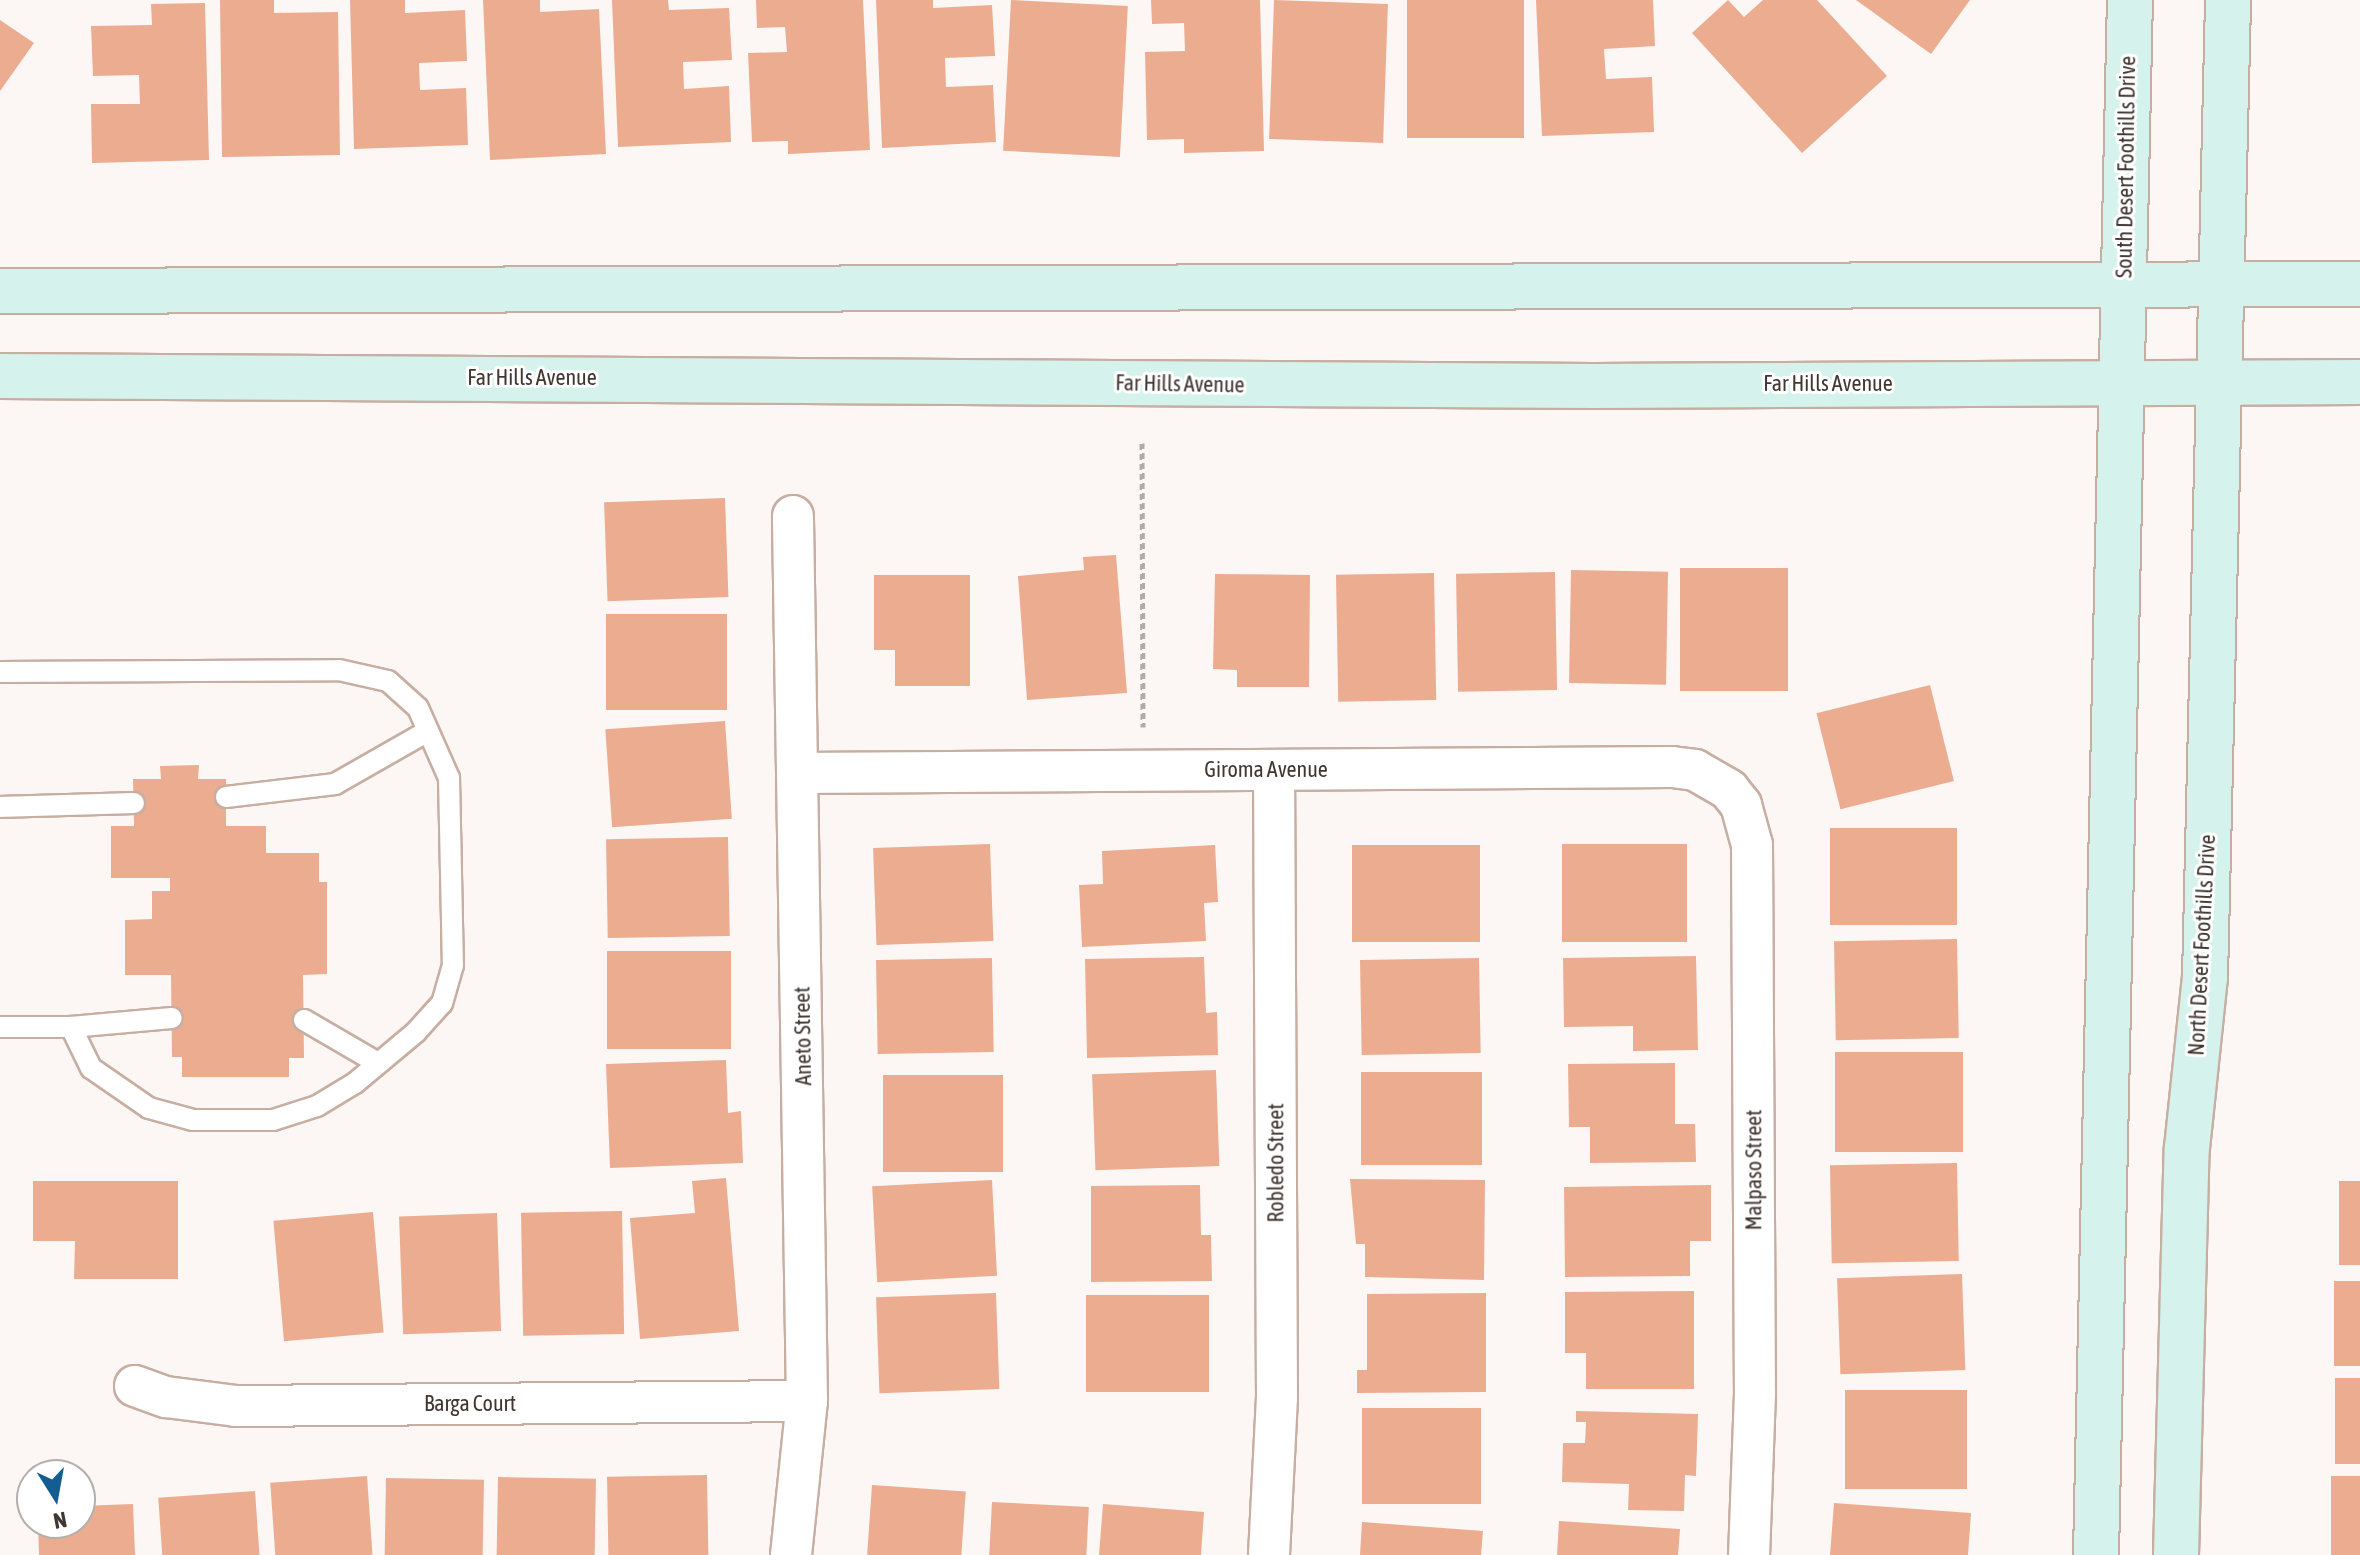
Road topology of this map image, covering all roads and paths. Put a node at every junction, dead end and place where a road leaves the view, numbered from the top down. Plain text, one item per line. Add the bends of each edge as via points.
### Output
1 (2130, 0) edge
2 (2228, 0) edge
3 (2223, 284) junction
4 (2360, 284) edge
5 (2124, 287) junction
6 (0, 291) edge
7 (0, 376) edge
8 (2220, 382) junction
9 (2360, 382) edge
10 (2122, 383) junction
11 (1142, 443) dead end
12 (793, 516) dead end
13 (0, 672) edge
14 (1143, 727) dead end
15 (428, 731) junction
16 (1274, 771) junction
17 (798, 773) junction
18 (1729, 790) joint
19 (226, 797) dead end
20 (134, 803) dead end
21 (0, 807) edge
22 (172, 1018) dead end
23 (304, 1020) dead end
24 (0, 1027) edge
25 (71, 1027) junction
26 (378, 1063) junction
27 (135, 1386) dead end
28 (807, 1401) junction
29 (791, 1555) edge
30 (1269, 1555) edge
31 (1749, 1555) edge
32 (2096, 1555) edge
33 (2176, 1555) edge

1 - 5 main road, South Desert Foothills Drive
2 - 3 main road
3 - 4 main road
3 - 5 main road
3 - 8 main road, North Desert Foothills Drive
5 - 6 main road
5 - 10 main road, South Desert Foothills Drive
7 - 10 main road, Far Hills Avenue
8 - 9 main road, Far Hills Avenue
8 - 10 main road, Far Hills Avenue
8 - 33 main road, North Desert Foothills Drive via 2205,978 2187,1148
10 - 32 main road
11 - 14 path
12 - 17 street, Aneto Street
13 - 15 lane via 339,670 388,681 418,708
15 - 19 lane via 335,784
15 - 26 lane via 449,778 453,965 442,1003
16 - 17 street, Giroma Avenue
16 - 18 street, Giroma Avenue via 1672,767 1695,770
16 - 30 street, Robledo Street via 1277,1397
17 - 28 street, Aneto Street
18 - 31 street, Malpaso Street via 1741,805 1752,845 1755,1393
20 - 21 lane
22 - 25 lane
23 - 26 lane
24 - 25 lane
25 - 26 lane via 91,1068 149,1108 193,1120 273,1120 317,1106
27 - 28 street, Barga Court via 166,1397 236,1406
28 - 29 street, Aneto Street

